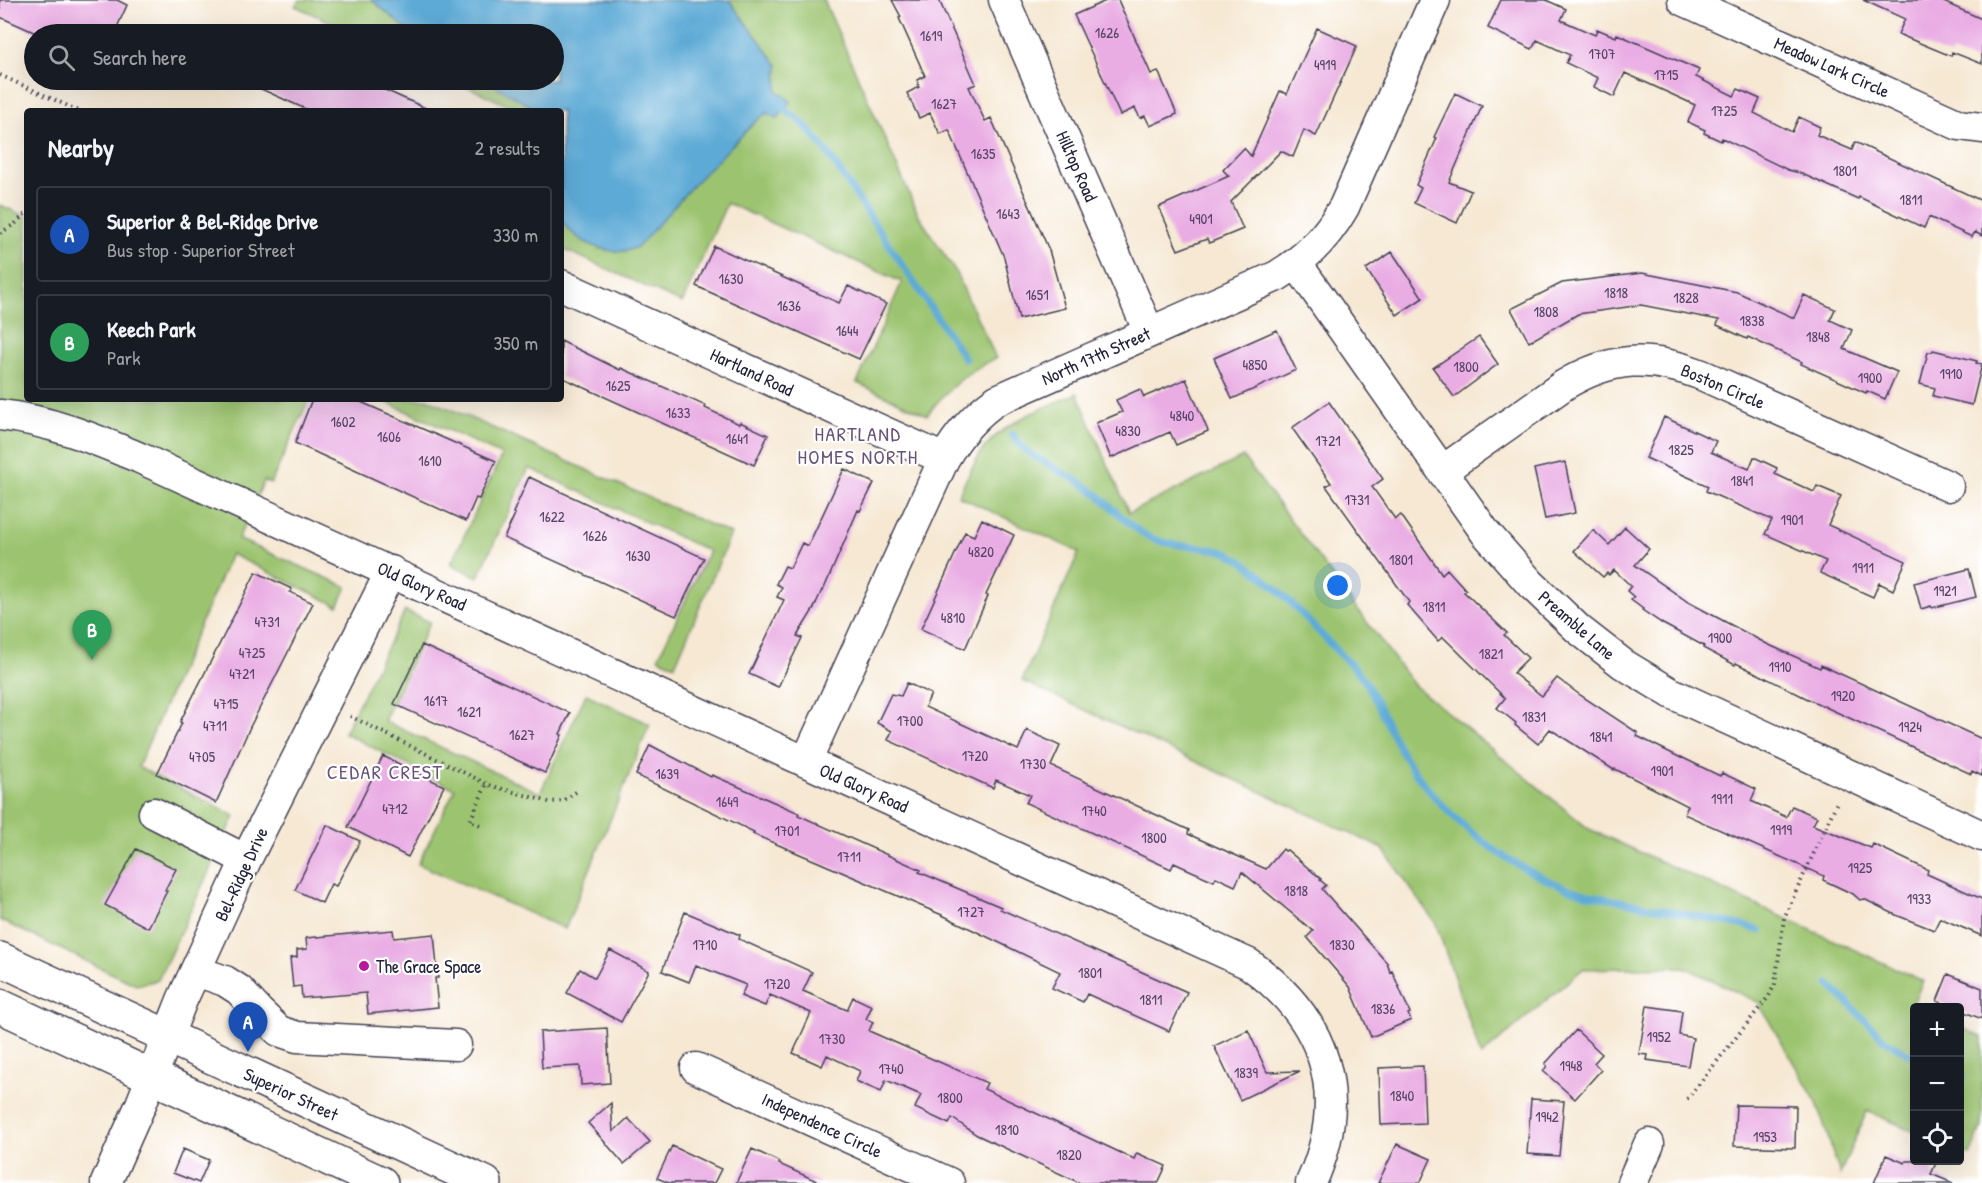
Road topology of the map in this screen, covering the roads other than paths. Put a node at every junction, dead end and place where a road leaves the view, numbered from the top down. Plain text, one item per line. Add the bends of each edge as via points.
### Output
1 (1004, 0) edge
2 (1435, 0) edge
3 (1683, 0) edge
4 (1982, 129) edge
5 (1297, 264) junction
6 (564, 286) edge
7 (1149, 332) junction
8 (0, 415) edge
9 (944, 459) junction
10 (1442, 471) junction
11 (1948, 486) dead end
12 (391, 571) junction
13 (806, 762) junction
14 (154, 813) dead end
15 (1982, 836) edge
16 (246, 860) junction
17 (0, 958) edge
18 (196, 971) junction
19 (0, 1006) edge
20 (169, 1037) junction
21 (456, 1045) dead end
22 (696, 1068) dead end
23 (152, 1076) junction
24 (1649, 1144) dead end
25 (106, 1183) edge
26 (381, 1183) edge
27 (485, 1183) edge
28 (949, 1183) edge
29 (1311, 1183) edge
30 (1632, 1183) edge

1 - 7 street, Hilltop Road
2 - 5 street, North 17th Street via 1344,207 1323,239
3 - 4 street, Meadow Lark Circle via 1959,125
5 - 7 street, North 17th Street
5 - 10 street, Preamble Lane
6 - 9 street, Hartland Road
7 - 9 street, North 17th Street via 997,400 969,423
8 - 12 street, Old Glory Road via 34,420 104,443
9 - 13 street, North 17th Street
10 - 11 street, Boston Circle via 1585,372 1641,360 1692,371
10 - 15 street, Preamble Lane via 1485,532 1530,583 1578,629 1623,664 1680,698
12 - 13 street, Old Glory Road
12 - 16 street, Bel-Ridge Drive
13 - 29 street, Old Glory Road via 1222,951 1273,982 1310,1027 1322,1054 1328,1083 1326,1143
14 - 16 street
16 - 18 street, Bel-Ridge Drive
17 - 20 main road, Superior Street
18 - 20 street, Bel-Ridge Drive
18 - 21 street via 239,990 279,1031 297,1037
19 - 23 main road
20 - 23 street, Bel-Ridge Drive
20 - 27 main road, Superior Street
22 - 28 street, Independence Circle
23 - 25 street, Bel-Ridge Drive
23 - 26 main road
24 - 30 street

